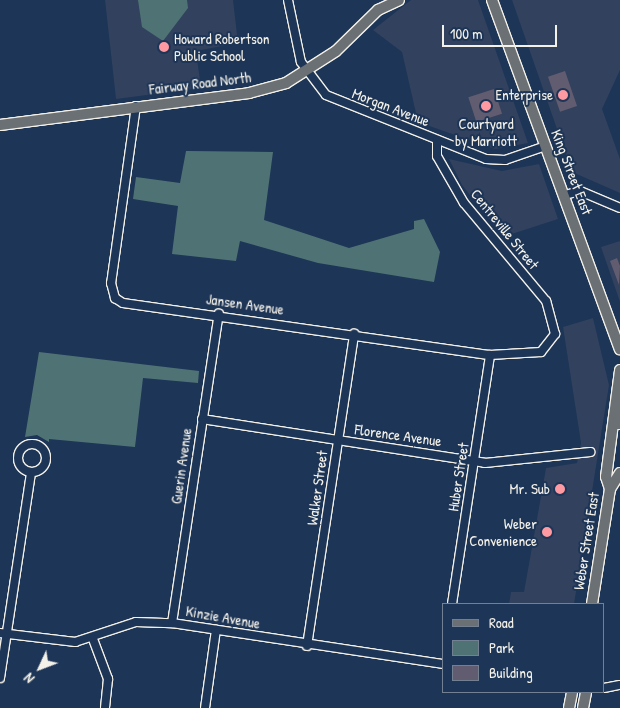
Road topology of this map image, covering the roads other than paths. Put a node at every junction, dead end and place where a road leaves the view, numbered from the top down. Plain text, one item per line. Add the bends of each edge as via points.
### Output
1 (288, 0) edge
2 (399, 0) edge
3 (495, 2) edge
4 (379, 5) edge
5 (307, 72) junction
6 (136, 106) junction
7 (0, 125) edge
8 (437, 140) junction
9 (546, 146) junction
10 (565, 195) junction
11 (620, 208) edge
12 (219, 314) junction
13 (354, 334) junction
14 (555, 334) joint
15 (620, 349) edge
16 (490, 354) junction
17 (620, 370) edge
18 (618, 418) edge
19 (202, 419) junction
20 (338, 440) junction
21 (590, 452) dead end
22 (474, 460) junction
23 (31, 472) dead end
24 (620, 473) edge
25 (610, 489) junction
26 (452, 603) edge
27 (592, 603) edge
28 (172, 622) junction
29 (216, 630) junction
30 (3, 634) edge
31 (93, 639) junction
32 (307, 646) junction
33 (442, 663) edge
34 (0, 678) edge
35 (620, 685) edge
36 (605, 688) edge
37 (572, 693) edge
38 (586, 693) edge
39 (105, 708) edge
40 (205, 708) edge
41 (569, 708) edge
42 (583, 708) edge

1 - 5 street, Morgan Avenue via 295,45
2 - 4 main road, Fairway Road North
3 - 9 main road, King Street East
4 - 5 main road, Fairway Road North via 336,51
5 - 6 main road, Fairway Road North via 249,94
5 - 8 street, Morgan Avenue via 331,98
6 - 7 main road, Fairway Road North
6 - 12 street, Jansen Avenue via 111,283 115,298 123,303
8 - 9 street, Morgan Avenue via 496,160
8 - 14 street, Centreville Street via 437,156 448,178 546,301
9 - 10 main road, King Street East
10 - 11 street via 580,191
10 - 15 main road, King Street East
12 - 13 street, Jansen Avenue
12 - 19 street, Guerin Avenue
13 - 16 street, Jansen Avenue
13 - 20 street, Walker Street
14 - 16 street, Jansen Avenue via 541,352
16 - 22 street, Huber Street
17 - 18 main road
18 - 25 main road, Weber Street East via 606,477
19 - 20 street, Florence Avenue
19 - 28 street, Guerin Avenue
20 - 22 street, Florence Avenue
20 - 32 street, Walker Street
21 - 22 street, Florence Avenue via 500,464
22 - 26 street, Huber Street
23 - 30 street
24 - 25 main road
25 - 27 main road, Weber Street East
28 - 29 street, Kinzie Avenue
28 - 31 street, Kinzie Avenue via 136,622
29 - 32 street, Kinzie Avenue
29 - 40 street
30 - 31 street, Kinzie Avenue via 62,643
30 - 34 street
31 - 39 street via 108,679
32 - 33 street, Kinzie Avenue
35 - 36 street
37 - 41 main road
38 - 42 main road

